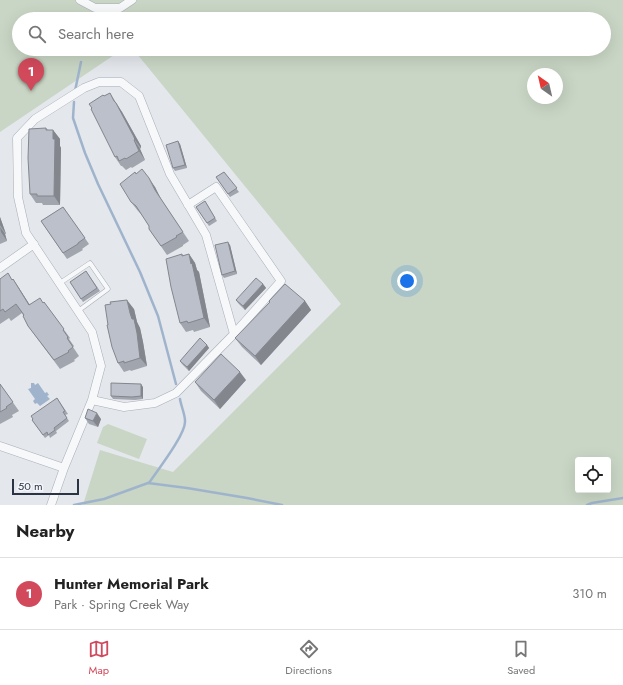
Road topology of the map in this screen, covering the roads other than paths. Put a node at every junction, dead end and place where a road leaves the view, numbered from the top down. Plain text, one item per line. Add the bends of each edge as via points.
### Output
1 (80, 0) edge
2 (132, 0) edge
3 (188, 205) junction
4 (34, 244) junction
5 (0, 268) edge
6 (60, 284) junction
7 (78, 310) junction
8 (234, 334) junction
9 (92, 400) junction
10 (3, 447) edge
11 (64, 468) junction
12 (51, 505) edge

1 - 2 street via 95,8 120,8
3 - 4 street via 170,174 139,96 120,82 99,82 84,88 35,119 17,138 18,197 26,233
3 - 8 street via 206,235
3 - 8 street via 216,187 281,281
4 - 5 street
4 - 6 street
6 - 7 street
6 - 7 lane via 90,263 108,289
7 - 9 street via 92,332 101,366
8 - 9 street via 176,393 155,403 124,407
9 - 11 street
10 - 11 street
11 - 12 street

